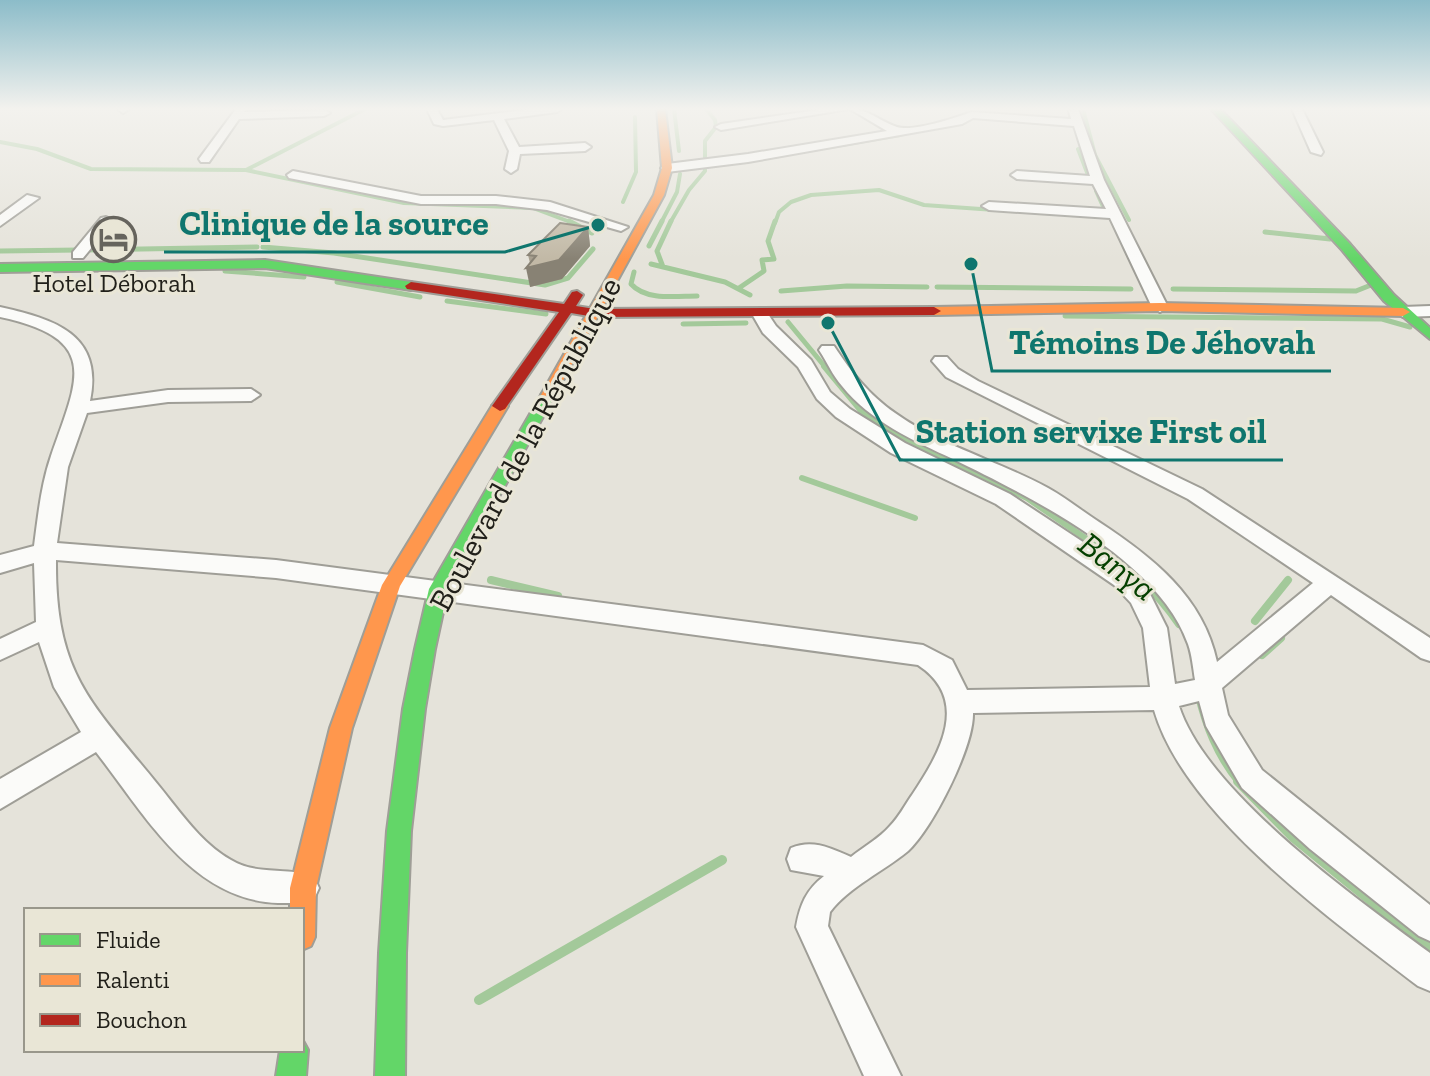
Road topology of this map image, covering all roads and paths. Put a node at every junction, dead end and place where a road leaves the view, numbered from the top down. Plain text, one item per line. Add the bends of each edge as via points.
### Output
1 (513, 159) edge
2 (666, 159) edge
3 (740, 159) edge
4 (1090, 159) edge
5 (1263, 159) edge
6 (667, 168) junction
7 (511, 169) dead end
8 (293, 175) dead end
9 (1017, 175) dead end
10 (1098, 180) junction
11 (32, 198) dead end
12 (632, 205) dead end
13 (989, 206) dead end
14 (1114, 214) junction
15 (106, 221) dead end
16 (0, 222) edge
17 (617, 233) joint
18 (78, 255) junction
19 (0, 257) edge
20 (0, 268) edge
21 (612, 277) junction
22 (535, 292) junction
23 (1389, 298) junction
24 (635, 301) junction
25 (1156, 301) junction
26 (570, 304) junction
27 (598, 307) junction
28 (1430, 311) edge
29 (0, 312) edge
30 (1403, 312) junction
31 (760, 314) junction
32 (1430, 335) edge
33 (828, 350) dead end
34 (941, 361) dead end
35 (251, 395) dead end
36 (77, 409) junction
37 (47, 551) junction
38 (0, 564) edge
39 (1330, 582) junction
40 (391, 585) junction
41 (439, 589) junction
42 (46, 628) junction
43 (0, 650) edge
44 (1430, 651) edge
45 (1206, 686) junction
46 (1168, 696) junction
47 (960, 702) junction
48 (100, 735) junction
49 (0, 795) edge
50 (802, 859) dead end
51 (853, 873) junction
52 (303, 888) junction
53 (303, 908) edge
54 (1430, 925) edge
55 (1430, 974) edge
56 (294, 1052) edge
57 (291, 1076) edge
58 (390, 1076) edge
59 (883, 1076) edge

1 - 7 street
2 - 6 main road, Boulevard de la République
3 - 6 street
4 - 10 street
5 - 23 main road
6 - 21 main road, Boulevard de la République via 659,195
8 - 17 street via 421,200 542,204
9 - 10 street
10 - 14 street
11 - 16 street
12 - 17 main road
13 - 14 street
14 - 25 street
15 - 18 street
18 - 19 main road
18 - 22 main road via 275,255
20 - 26 main road via 265,264
21 - 24 main road
21 - 27 main road, Boulevard de la République
22 - 26 main road
22 - 26 main road, Boulevard de la République via 584,277
23 - 25 main road
23 - 30 main road
24 - 25 main road
24 - 27 main road
25 - 30 main road
25 - 31 main road
26 - 27 main road
26 - 40 main road, Boulevard de la République via 480,434
27 - 31 main road
27 - 41 main road, Boulevard de la République
28 - 30 street
29 - 36 street via 51,327 73,343 85,379
30 - 32 main road
31 - 46 street via 843,413 898,448 1003,499 1122,579 1140,597 1155,628
33 - 45 street via 849,384 889,418 1042,494 1139,560 1186,614 1201,645
34 - 39 street via 972,385 1195,494
35 - 36 street via 168,396
36 - 37 street via 58,467
37 - 38 street
37 - 40 street via 276,569
37 - 42 street
39 - 44 street
39 - 45 street
40 - 41 street
40 - 52 main road, Boulevard de la République via 341,728
41 - 47 street via 923,655 943,668
41 - 58 main road, Boulevard de la République via 423,645 405,771 389,972
42 - 43 street
42 - 48 street via 67,686
45 - 46 street
45 - 54 street via 1215,718 1252,779
46 - 47 street
46 - 55 street via 1174,731 1211,785 1339,905
47 - 51 street via 960,730 939,779 900,838
48 - 49 street
48 - 52 street via 194,852 222,875 255,885
50 - 51 street via 822,860
51 - 59 street via 821,898 812,927
52 - 53 main road, Boulevard de la République
56 - 57 main road

